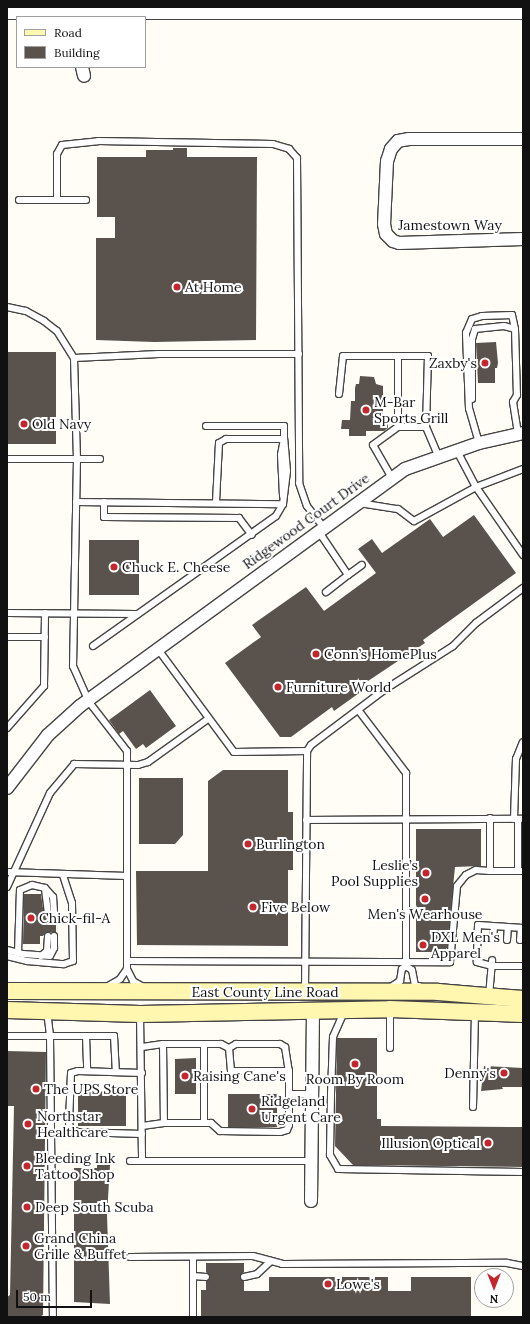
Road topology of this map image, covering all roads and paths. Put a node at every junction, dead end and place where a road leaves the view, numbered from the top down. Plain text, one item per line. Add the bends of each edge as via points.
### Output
1 (7, 13) edge
2 (72, 13) edge
3 (523, 14) edge
4 (523, 139) edge
5 (19, 200) dead end
6 (57, 200) junction
7 (86, 200) dead end
8 (523, 239) edge
9 (7, 307) edge
10 (515, 329) junction
11 (299, 354) junction
12 (398, 356) junction
13 (74, 358) junction
14 (339, 394) dead end
15 (470, 409) junction
16 (206, 426) dead end
17 (398, 427) junction
18 (426, 427) junction
19 (521, 433) edge
20 (284, 439) junction
21 (479, 443) junction
22 (457, 451) junction
23 (439, 458) junction
24 (7, 459) edge
25 (77, 459) junction
26 (100, 460) dead end
27 (523, 469) edge
28 (392, 478) junction
29 (476, 487) junction
30 (76, 502) junction
31 (104, 502) junction
32 (216, 503) junction
33 (357, 503) junction
34 (283, 504) junction
35 (322, 530) junction
36 (252, 535) junction
37 (523, 555) edge
38 (362, 565) dead end
39 (348, 575) junction
40 (523, 588) edge
41 (326, 592) dead end
42 (7, 614) edge
43 (45, 614) junction
44 (74, 614) junction
45 (137, 614) junction
46 (7, 637) edge
47 (45, 637) junction
48 (93, 646) dead end
49 (157, 648) junction
50 (89, 702) junction
51 (359, 711) junction
52 (208, 719) junction
53 (7, 728) edge
54 (523, 742) edge
55 (307, 751) junction
56 (127, 764) junction
57 (9, 782) edge
58 (490, 818) junction
59 (518, 819) edge
60 (306, 820) junction
61 (407, 820) junction
62 (490, 871) junction
63 (521, 871) edge
64 (10, 873) edge
65 (63, 876) junction
66 (127, 876) junction
67 (7, 887) edge
68 (51, 913) dead end
69 (494, 926) junction
70 (508, 927) junction
71 (522, 928) edge
72 (51, 936) dead end
73 (494, 939) dead end
74 (507, 940) dead end
75 (520, 940) dead end
76 (7, 950) edge
77 (18, 953) junction
78 (7, 956) edge
79 (127, 961) junction
80 (305, 963) junction
81 (492, 963) junction
82 (406, 964) junction
83 (520, 965) edge
84 (127, 969) junction
85 (7, 991) edge
86 (91, 991) junction
87 (164, 992) junction
88 (305, 992) junction
89 (376, 992) junction
90 (452, 993) junction
91 (488, 998) junction
92 (523, 999) edge
93 (390, 1009) junction
94 (7, 1010) edge
95 (47, 1010) junction
96 (476, 1011) junction
97 (313, 1012) junction
98 (344, 1012) junction
99 (140, 1014) junction
100 (523, 1014) edge
101 (7, 1036) edge
102 (50, 1036) junction
103 (86, 1036) junction
104 (164, 1044) junction
105 (204, 1044) junction
106 (142, 1047) junction
107 (229, 1048) junction
108 (390, 1048) dead end
109 (87, 1071) junction
110 (289, 1071) junction
111 (116, 1072) junction
112 (142, 1073) junction
113 (289, 1094) junction
114 (312, 1094) junction
115 (473, 1107) dead end
116 (164, 1123) junction
117 (204, 1123) junction
118 (142, 1126) junction
119 (142, 1134) junction
120 (130, 1161) dead end
121 (142, 1161) junction
122 (311, 1161) junction
123 (523, 1172) edge
124 (311, 1201) dead end
125 (130, 1257) dead end
126 (193, 1257) junction
127 (270, 1261) junction
128 (523, 1266) edge
129 (193, 1276) junction
130 (206, 1276) dead end
131 (244, 1277) dead end
132 (53, 1317) edge
133 (193, 1317) edge

1 - 2 street
2 - 3 street
4 - 8 street, Jamestown Way via 409,139 398,142 391,149 387,161 384,224 386,234 399,243
5 - 6 lane
6 - 7 lane
6 - 11 lane via 57,154 62,145 98,141 273,144 289,149 297,158
9 - 13 lane via 26,311 44,321 57,331
10 - 15 lane via 504,326 475,328 472,338 473,391
10 - 15 lane via 512,315 482,316 472,319 467,326
10 - 19 lane via 517,395 513,402
11 - 13 lane via 153,354
11 - 35 lane via 299,483 307,506
12 - 14 lane via 343,356
12 - 17 lane
12 - 18 lane via 428,356
13 - 25 lane
15 - 21 lane
16 - 20 lane via 284,426
17 - 18 lane
17 - 28 lane via 373,445
18 - 23 lane
19 - 21 street, Ridgewood Court Drive
20 - 32 lane via 226,439 218,443
20 - 34 lane
21 - 22 street, Ridgewood Court Drive
22 - 23 street, Ridgewood Court Drive
22 - 29 lane
23 - 28 street, Ridgewood Court Drive via 405,469
24 - 25 lane
25 - 26 lane
25 - 30 lane
27 - 29 lane
28 - 33 street, Ridgewood Court Drive
29 - 33 lane via 414,521 398,509
29 - 37 lane
30 - 31 lane
30 - 44 lane
31 - 32 lane
31 - 36 lane via 104,517 239,518
32 - 34 lane
33 - 35 street, Ridgewood Court Drive
34 - 36 lane via 276,516
35 - 39 lane
35 - 49 street, Ridgewood Court Drive
36 - 45 lane
38 - 39 lane
39 - 41 lane
40 - 51 lane via 476,623 453,646 384,690
42 - 43 lane
43 - 44 lane
43 - 47 lane
44 - 45 lane
44 - 50 lane via 73,666
45 - 48 lane
46 - 47 lane
47 - 53 lane via 44,686
49 - 50 street, Ridgewood Court Drive
49 - 52 lane
50 - 56 lane via 127,751
50 - 57 street, Ridgewood Court Drive via 48,735
51 - 55 lane via 311,745
51 - 61 lane via 406,773
52 - 55 lane via 234,752
52 - 56 lane via 148,762 138,765
54 - 59 lane via 516,759
55 - 60 lane
56 - 64 lane via 74,764 50,793
56 - 66 lane
58 - 59 lane
58 - 61 lane
58 - 62 lane
59 - 63 lane
60 - 61 lane
60 - 80 lane
61 - 82 lane
62 - 63 lane
62 - 82 lane via 476,870 466,874 457,886 450,962
64 - 65 lane
64 - 67 lane
65 - 66 lane
65 - 78 lane via 72,903 73,961 64,964
66 - 79 lane
68 - 77 lane via 45,888 32,885 20,890
69 - 70 lane
69 - 73 lane
69 - 81 lane via 478,925 477,962
70 - 71 lane
70 - 74 lane
71 - 75 lane
72 - 77 lane via 47,951 41,956
76 - 77 lane
79 - 80 lane
79 - 84 lane
80 - 82 lane
80 - 88 lane
81 - 83 lane
81 - 91 lane
82 - 89 lane via 394,986
82 - 90 lane via 412,970 414,986 437,987
84 - 86 lane via 113,984
84 - 87 lane via 137,984
85 - 86 main road, East County Line Road
86 - 87 main road, East County Line Road
87 - 88 main road, East County Line Road
88 - 89 main road, East County Line Road
89 - 90 main road, East County Line Road
90 - 91 main road, East County Line Road
91 - 92 main road, East County Line Road
93 - 96 main road, East County Line Road
93 - 98 main road, East County Line Road
93 - 108 lane
94 - 95 main road, East County Line Road
95 - 99 main road, East County Line Road
95 - 102 lane
96 - 100 main road, East County Line Road
96 - 115 lane
97 - 98 main road, East County Line Road
97 - 99 main road, East County Line Road
97 - 114 street
98 - 123 lane via 333,1037 330,1154 338,1169
99 - 106 lane
101 - 102 lane
102 - 103 lane
102 - 132 lane
103 - 109 lane
103 - 111 lane via 114,1036
104 - 105 lane
104 - 106 lane
104 - 116 lane
105 - 107 lane via 220,1044
105 - 117 lane
106 - 112 lane
107 - 110 lane via 231,1071
107 - 110 lane via 236,1044 280,1044 285,1047
109 - 111 lane
109 - 119 lane via 71,1073 69,1078 69,1123 72,1130
110 - 113 lane
111 - 112 lane
112 - 118 lane
113 - 114 lane
113 - 117 lane via 287,1130 220,1131 215,1124
114 - 122 street
116 - 117 lane
116 - 118 lane
118 - 119 lane
119 - 121 lane
120 - 121 lane
121 - 122 lane
122 - 124 street
125 - 126 lane
126 - 127 lane via 253,1256
126 - 129 lane
127 - 128 lane via 282,1264 507,1263
127 - 131 lane via 257,1274
129 - 130 lane
129 - 133 lane

